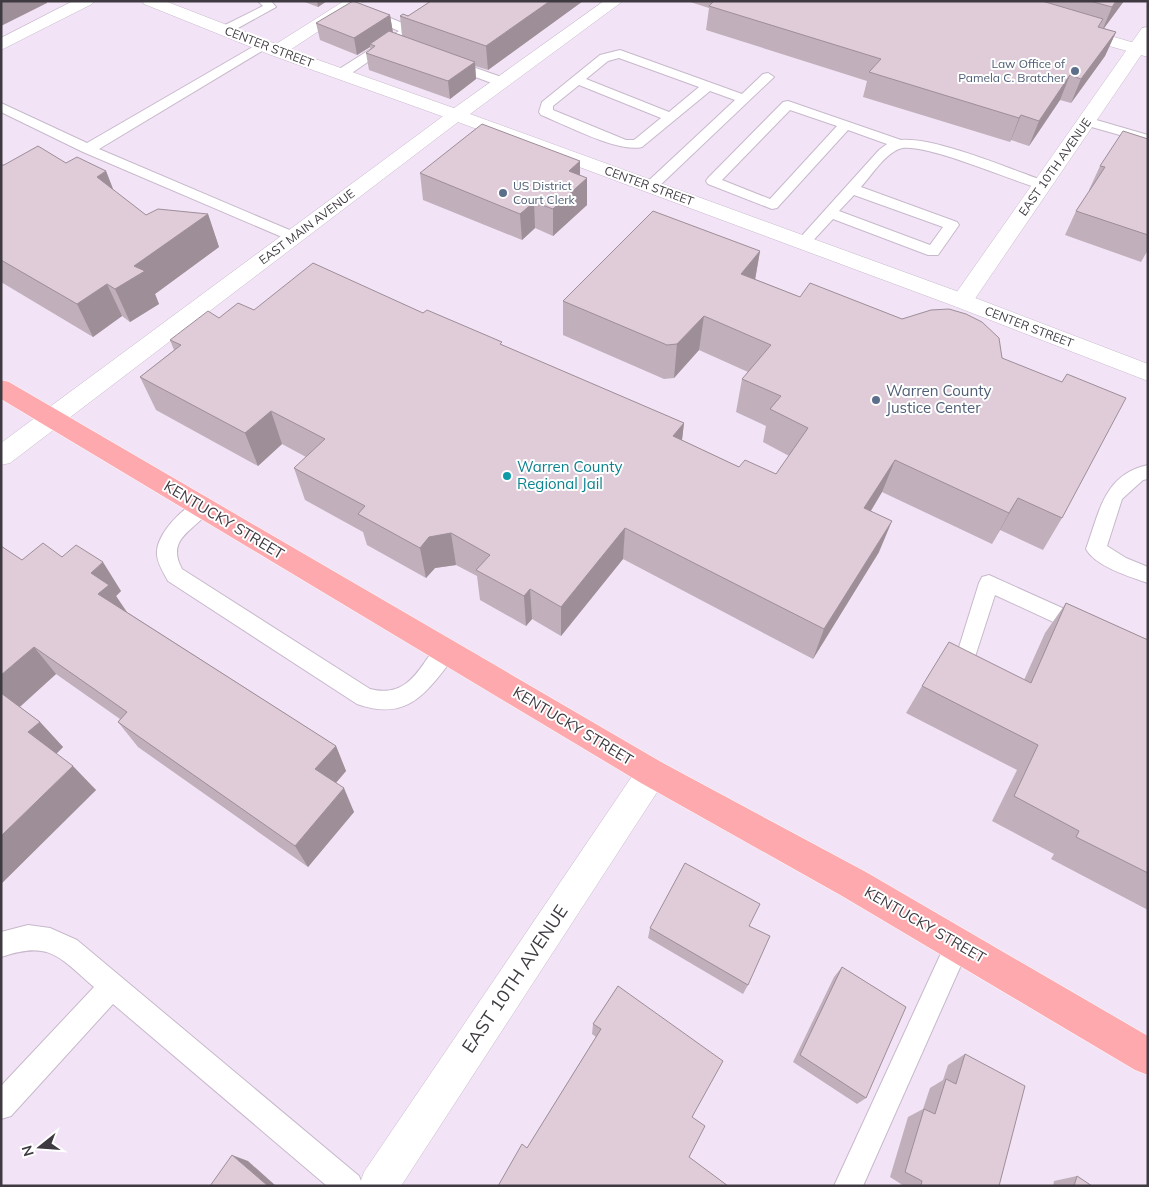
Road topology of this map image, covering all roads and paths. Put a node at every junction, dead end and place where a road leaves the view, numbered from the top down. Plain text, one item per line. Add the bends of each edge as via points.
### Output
1 (86, 1) edge
2 (150, 1) edge
3 (264, 1) edge
4 (615, 1) edge
5 (353, 3) edge
6 (1066, 27) edge
7 (225, 30) junction
8 (1148, 32) edge
9 (390, 42) junction
10 (1, 45) edge
11 (270, 48) junction
12 (408, 48) edge
13 (1142, 50) edge
14 (435, 58) edge
15 (341, 74) junction
16 (768, 77) dead end
17 (578, 80) junction
18 (502, 82) junction
19 (709, 86) junction
20 (744, 99) junction
21 (1, 107) edge
22 (456, 115) junction
23 (670, 117) junction
24 (1086, 121) junction
25 (846, 124) junction
26 (1148, 139) edge
27 (899, 144) junction
28 (88, 149) junction
29 (1042, 185) junction
30 (650, 187) junction
31 (852, 189) junction
32 (830, 213) junction
33 (294, 237) junction
34 (803, 243) junction
35 (962, 301) junction
36 (1148, 373) edge
37 (1, 388) edge
38 (52, 418) junction
39 (1, 456) edge
40 (1148, 472) edge
41 (202, 507) junction
42 (1148, 575) edge
43 (1095, 632) edge
44 (447, 651) junction
45 (964, 660) edge
46 (652, 773) junction
47 (1, 945) edge
48 (958, 945) junction
49 (112, 986) junction
50 (1148, 1057) edge
51 (1, 1106) edge
52 (349, 1186) edge
53 (378, 1186) edge
54 (848, 1186) edge

1 - 10 street
2 - 7 street, CENTER STREET
3 - 7 lane via 270,8
4 - 18 street, EAST MAIN AVENUE
5 - 9 lane via 408,30
5 - 11 street
6 - 13 street
7 - 11 street, CENTER STREET
8 - 13 street, EAST 10TH AVENUE
9 - 12 lane
9 - 15 lane
11 - 15 street, CENTER STREET
11 - 28 lane
13 - 24 street, EAST 10TH AVENUE
14 - 18 lane
15 - 22 street, CENTER STREET
16 - 20 lane
17 - 19 lane via 604,58 620,54
17 - 23 lane
17 - 23 lane via 547,105 546,112 624,144 637,144
18 - 22 street, EAST MAIN AVENUE
19 - 20 lane
19 - 23 lane
20 - 30 lane
21 - 28 lane
22 - 30 street, CENTER STREET
22 - 33 street, EAST MAIN AVENUE
24 - 26 lane
24 - 29 street, EAST 10TH AVENUE
25 - 25 lane via 788,105 713,181 772,205
25 - 27 lane
27 - 29 lane via 911,143 940,150
27 - 31 lane via 884,153
28 - 33 lane
29 - 35 street, EAST 10TH AVENUE
30 - 34 street, CENTER STREET
31 - 32 lane
31 - 32 lane via 952,225 933,252
32 - 34 lane
33 - 38 street, EAST MAIN AVENUE
34 - 35 street, CENTER STREET
35 - 36 street, CENTER STREET
37 - 38 main road, KENTUCKY STREET
38 - 39 street, EAST MAIN AVENUE
38 - 41 main road, KENTUCKY STREET
40 - 42 lane via 1138,474 1114,495 1096,549 1119,564
41 - 44 main road, KENTUCKY STREET
41 - 44 lane via 173,533 167,546 167,563 175,575 365,697 386,701 403,697 418,687
43 - 45 lane via 990,583
44 - 46 main road, KENTUCKY STREET
46 - 48 main road, KENTUCKY STREET
46 - 53 street, EAST 10TH AVENUE
47 - 49 lane via 26,936 50,939 68,949
48 - 50 main road, KENTUCKY STREET
48 - 54 lane
49 - 51 lane
49 - 52 lane

